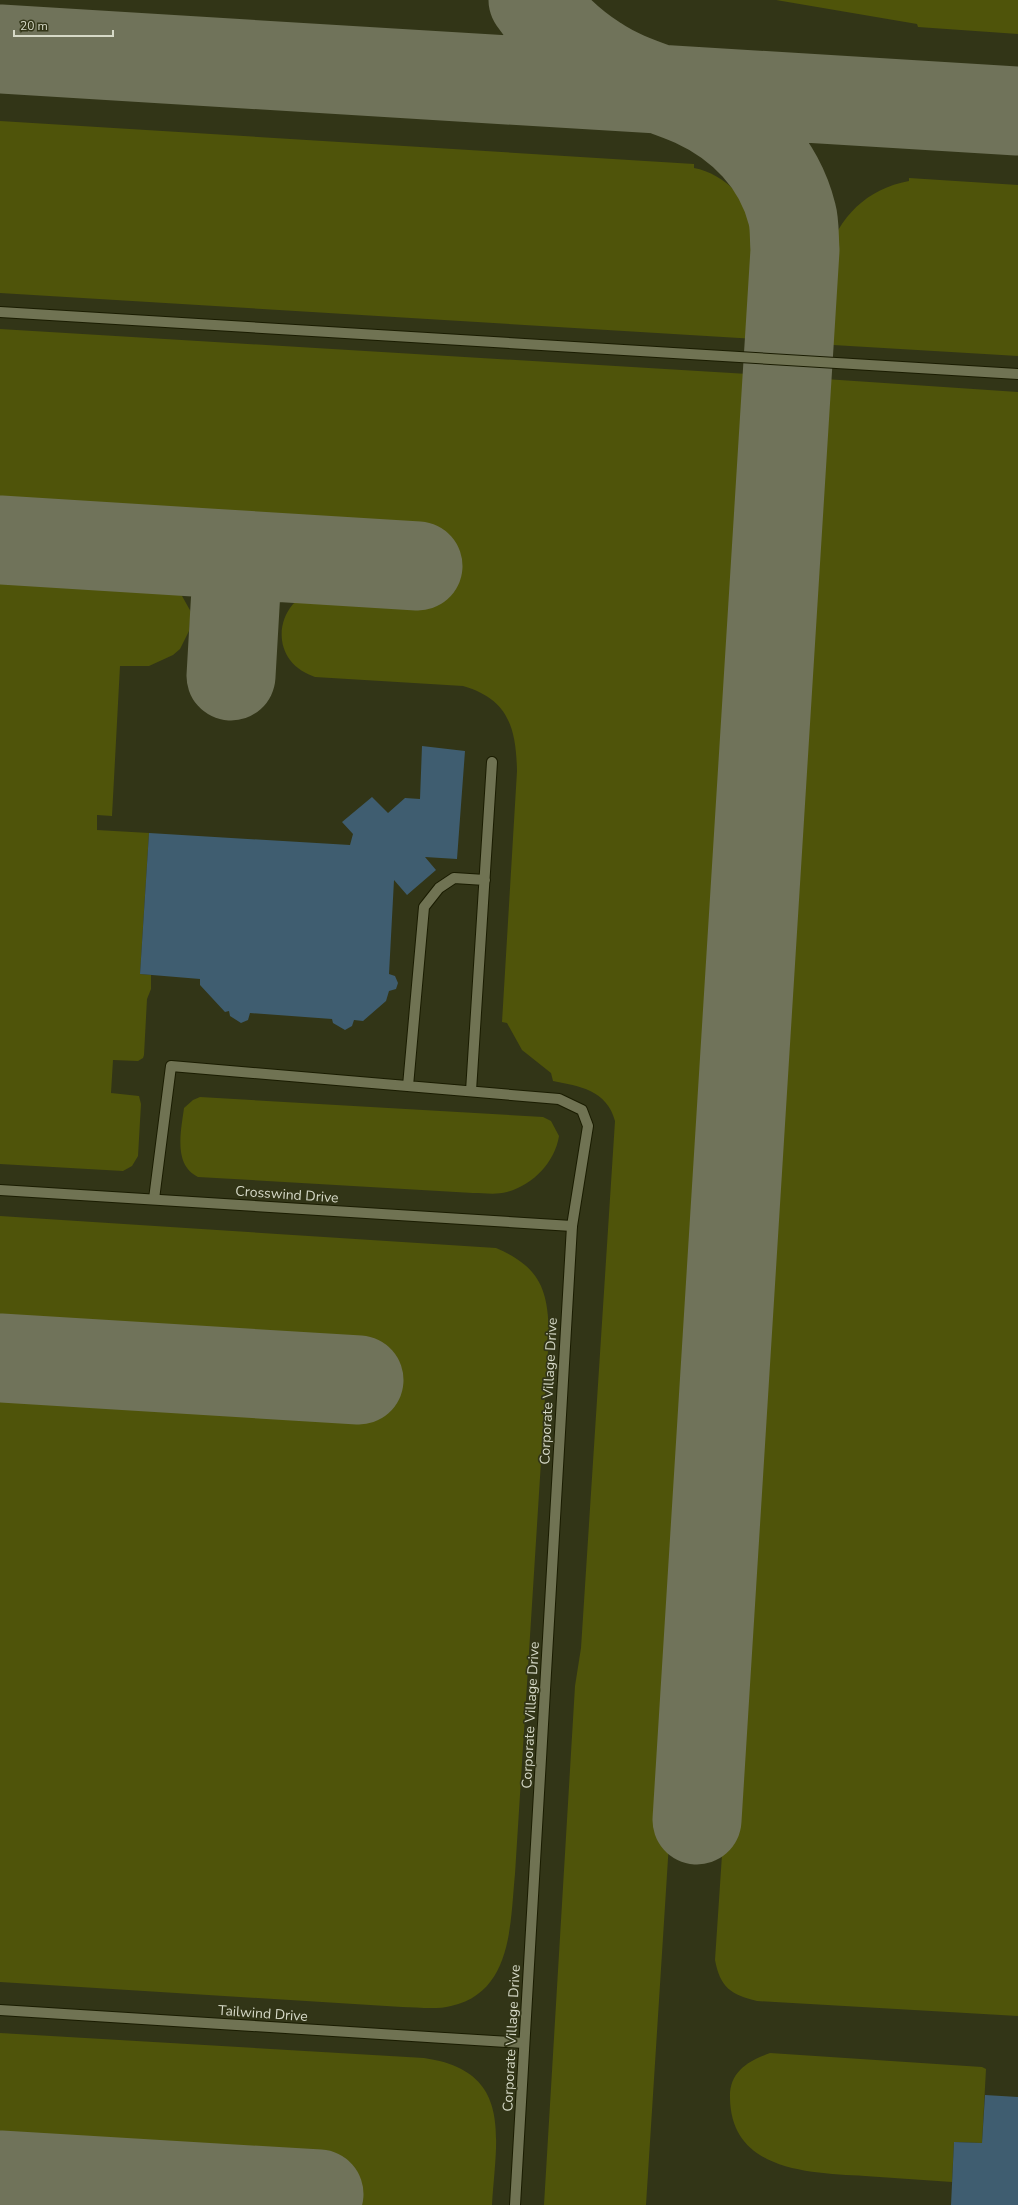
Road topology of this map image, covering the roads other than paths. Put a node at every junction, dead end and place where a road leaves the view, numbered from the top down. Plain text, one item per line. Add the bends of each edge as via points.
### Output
1 (0, 312) edge
2 (1018, 374) edge
3 (492, 762) dead end
4 (485, 880) junction
5 (408, 1086) junction
6 (471, 1091) junction
7 (0, 1190) edge
8 (154, 1199) junction
9 (572, 1226) junction
10 (0, 2010) edge
11 (524, 2043) junction
12 (515, 2205) edge

1 - 2 street
3 - 4 street
4 - 5 street via 454,878 439,888 424,907
4 - 6 street
5 - 6 street, Corporate Village Drive
5 - 8 street, Corporate Village Drive via 171,1066
6 - 9 street, Corporate Village Drive via 558,1099 582,1110 588,1126
7 - 8 street, Crosswind Drive
8 - 9 street, Crosswind Drive
9 - 11 street, Corporate Village Drive
10 - 11 street, Tailwind Drive
11 - 12 street, Corporate Village Drive

